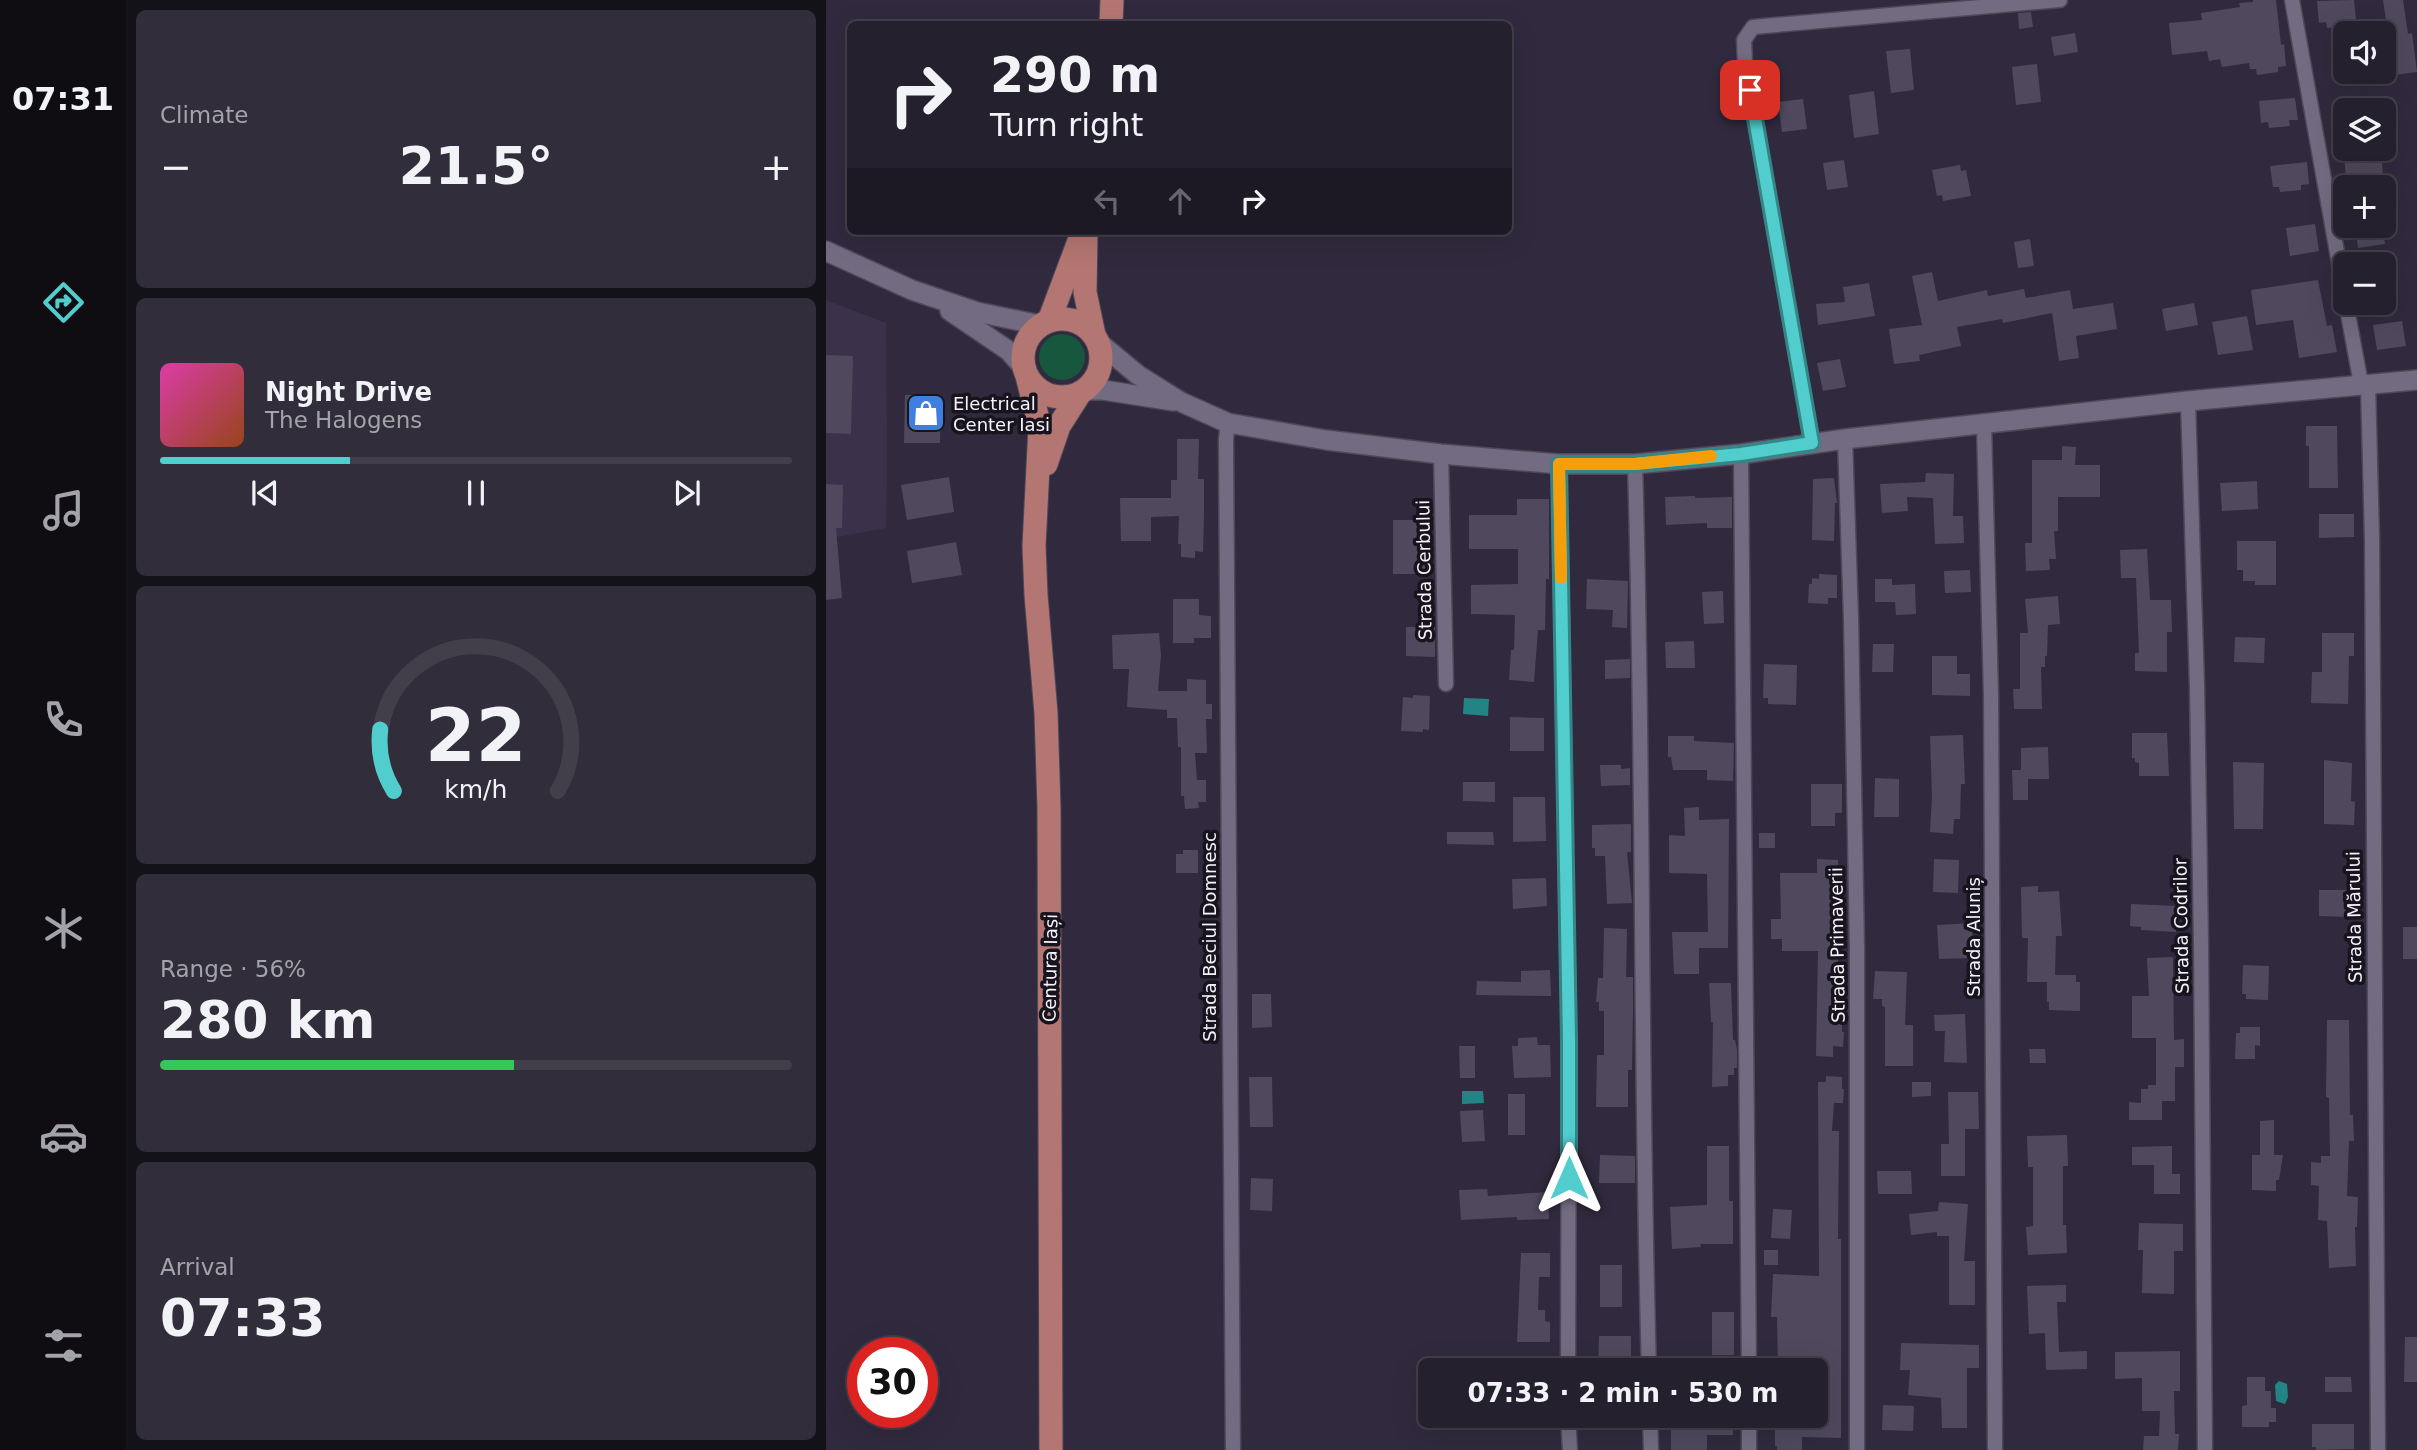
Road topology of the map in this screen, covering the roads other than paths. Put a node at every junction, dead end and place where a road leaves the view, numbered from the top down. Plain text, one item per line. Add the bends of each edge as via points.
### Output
1 (1112, 0) edge
2 (2060, 0) edge
3 (2292, 0) edge
4 (1111, 21) edge
5 (1082, 235) edge
6 (1084, 235) edge
7 (826, 251) edge
8 (2337, 252) edge
9 (912, 290) junction
10 (2349, 315) edge
11 (1044, 323) junction
12 (1096, 338) junction
13 (1026, 372) junction
14 (2417, 380) edge
15 (2364, 384) junction
16 (1083, 392) junction
17 (2188, 401) junction
18 (1181, 402) junction
19 (1228, 423) junction
20 (1984, 424) junction
21 (1845, 439) junction
22 (1812, 443) junction
23 (1441, 454) junction
24 (1741, 454) junction
25 (1559, 464) junction
26 (1635, 464) junction
27 (1038, 487) junction
28 (1446, 684) dead end
29 (1568, 1358) edge
30 (1649, 1358) edge
31 (1749, 1358) edge
32 (1569, 1428) edge
33 (1650, 1428) edge
34 (1749, 1428) edge
35 (1051, 1450) edge
36 (1233, 1450) edge
37 (1570, 1450) edge
38 (1651, 1450) edge
39 (1749, 1450) edge
40 (1857, 1450) edge
41 (1995, 1450) edge
42 (2205, 1450) edge
43 (2378, 1450) edge

1 - 4 main road
2 - 22 street via 1753,27 1744,40
3 - 8 street
5 - 11 main road
6 - 12 main road via 1085,292
7 - 9 main road
9 - 11 main road via 977,312
9 - 13 main road via 1009,351
10 - 15 street, Strada Mărului
11 - 12 main road via 1073,321
11 - 13 main road via 1024,349
12 - 16 main road via 1101,367
12 - 18 main road via 1138,375
13 - 16 main road via 1044,393 1068,397
13 - 27 main road, Centura Iași via 1040,427
14 - 15 main road
15 - 17 main road
15 - 43 street, Strada Mărului via 2372,540
16 - 18 main road via 1103,390
16 - 27 main road, Centura Iași via 1059,426
17 - 20 main road
17 - 42 street, Strada Codrilor via 2200,835
18 - 19 main road
19 - 23 main road
19 - 36 street, Strada Beciul Domnesc
20 - 21 main road
20 - 41 street, Strada Aluniș via 1991,695
21 - 22 main road
21 - 40 street, Strada Primaverii via 1857,961
22 - 24 main road
23 - 25 main road
23 - 28 street, Strada Cerbului
24 - 26 main road
24 - 31 street
25 - 26 main road
25 - 29 street via 1569,1040
26 - 30 street
27 - 35 main road, Centura Iași via 1036,595 1046,713 1051,889
32 - 37 street
33 - 38 street
34 - 39 street

